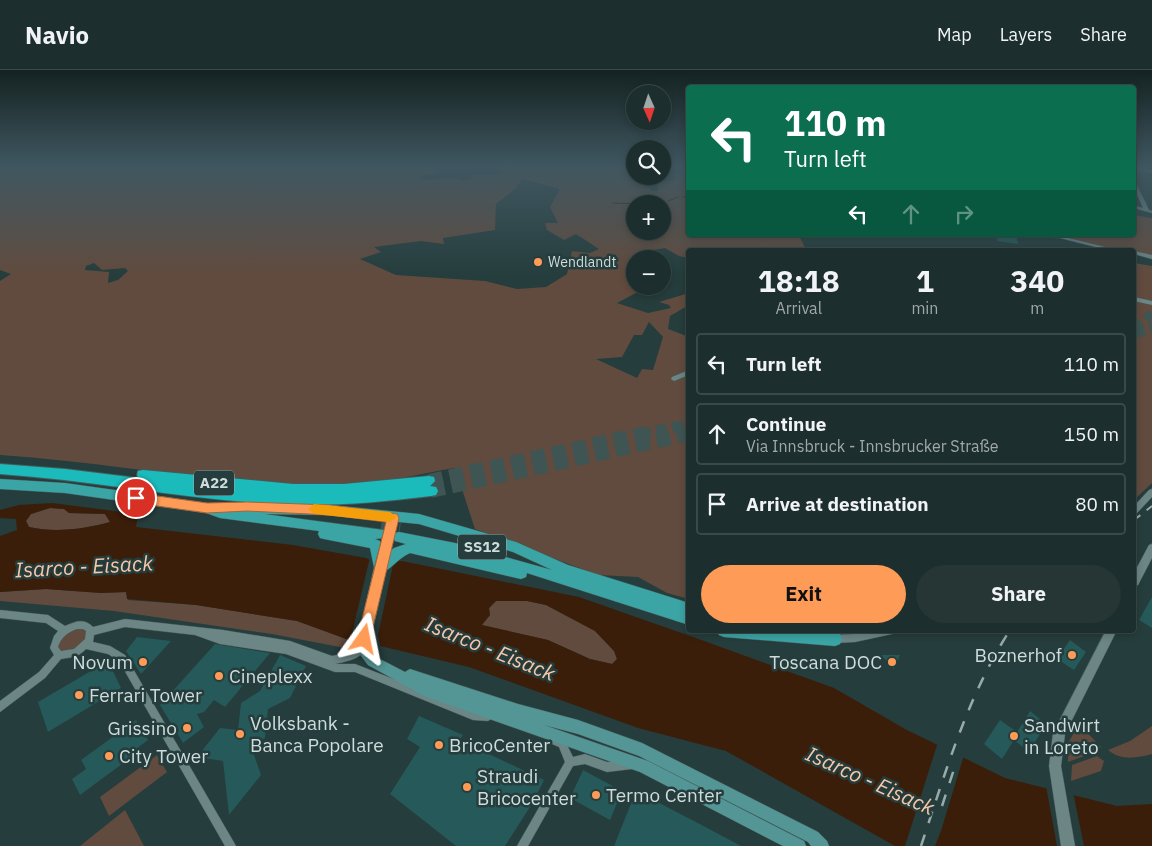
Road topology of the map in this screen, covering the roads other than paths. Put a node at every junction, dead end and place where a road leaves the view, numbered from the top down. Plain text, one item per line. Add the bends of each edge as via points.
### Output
1 (1136, 208) edge
2 (1150, 211) edge
3 (1060, 237) edge
4 (1106, 248) edge
5 (1136, 253) edge
6 (1152, 257) edge
7 (1136, 299) edge
8 (1152, 303) edge
9 (686, 373) edge
10 (674, 379) dead end
11 (0, 460) edge
12 (0, 469) edge
13 (0, 484) edge
14 (1152, 492) edge
15 (1136, 508) edge
16 (221, 510) junction
17 (391, 528) junction
18 (1152, 548) edge
19 (380, 568) junction
20 (1136, 578) edge
21 (579, 585) junction
22 (686, 608) edge
23 (0, 614) edge
24 (686, 618) edge
25 (64, 630) junction
26 (91, 632) junction
27 (198, 632) junction
28 (761, 633) edge
29 (878, 633) edge
30 (1110, 633) edge
31 (835, 639) joint
32 (86, 645) junction
33 (362, 649) junction
34 (59, 655) junction
35 (393, 670) junction
36 (0, 707) edge
37 (497, 716) junction
38 (514, 722) junction
39 (570, 762) junction
40 (635, 763) junction
41 (231, 846) edge
42 (522, 846) edge
43 (799, 846) edge
44 (822, 846) edge
45 (1068, 846) edge

1 - 2 street
3 - 4 street
5 - 6 street
7 - 8 street
9 - 10 street
11 - 12 highway, A22 via 265,488 430,486 369,498 260,498 41,471
13 - 16 main road, SS12 via 64,488
14 - 15 street
16 - 17 main road, SS12
16 - 17 main road via 247,506 330,510
16 - 19 main road via 239,521 359,539 376,545
17 - 19 main road, bridge
17 - 21 main road, SS12
17 - 22 main road, SS12 via 458,540 563,568
18 - 20 street
19 - 21 main road via 398,552 415,549
19 - 33 main road
21 - 24 main road, SS12
23 - 25 street via 48,619
25 - 26 street via 85,625
25 - 34 street via 54,644
26 - 27 street via 125,623
26 - 32 street
27 - 33 street via 274,641 332,660 352,656
27 - 37 street via 220,640 286,650 335,668 355,668 472,715
28 - 31 main road
29 - 31 street
30 - 45 street via 1059,733 1056,772
32 - 34 street via 69,655
32 - 41 street via 110,650 122,658
33 - 35 main road via 372,661
34 - 36 street via 36,680
35 - 37 main road via 429,691
35 - 44 main road via 642,750 813,837
37 - 38 main road
38 - 39 street via 562,744
38 - 40 main road
39 - 40 street via 585,759 607,767
39 - 42 street
40 - 43 main road

